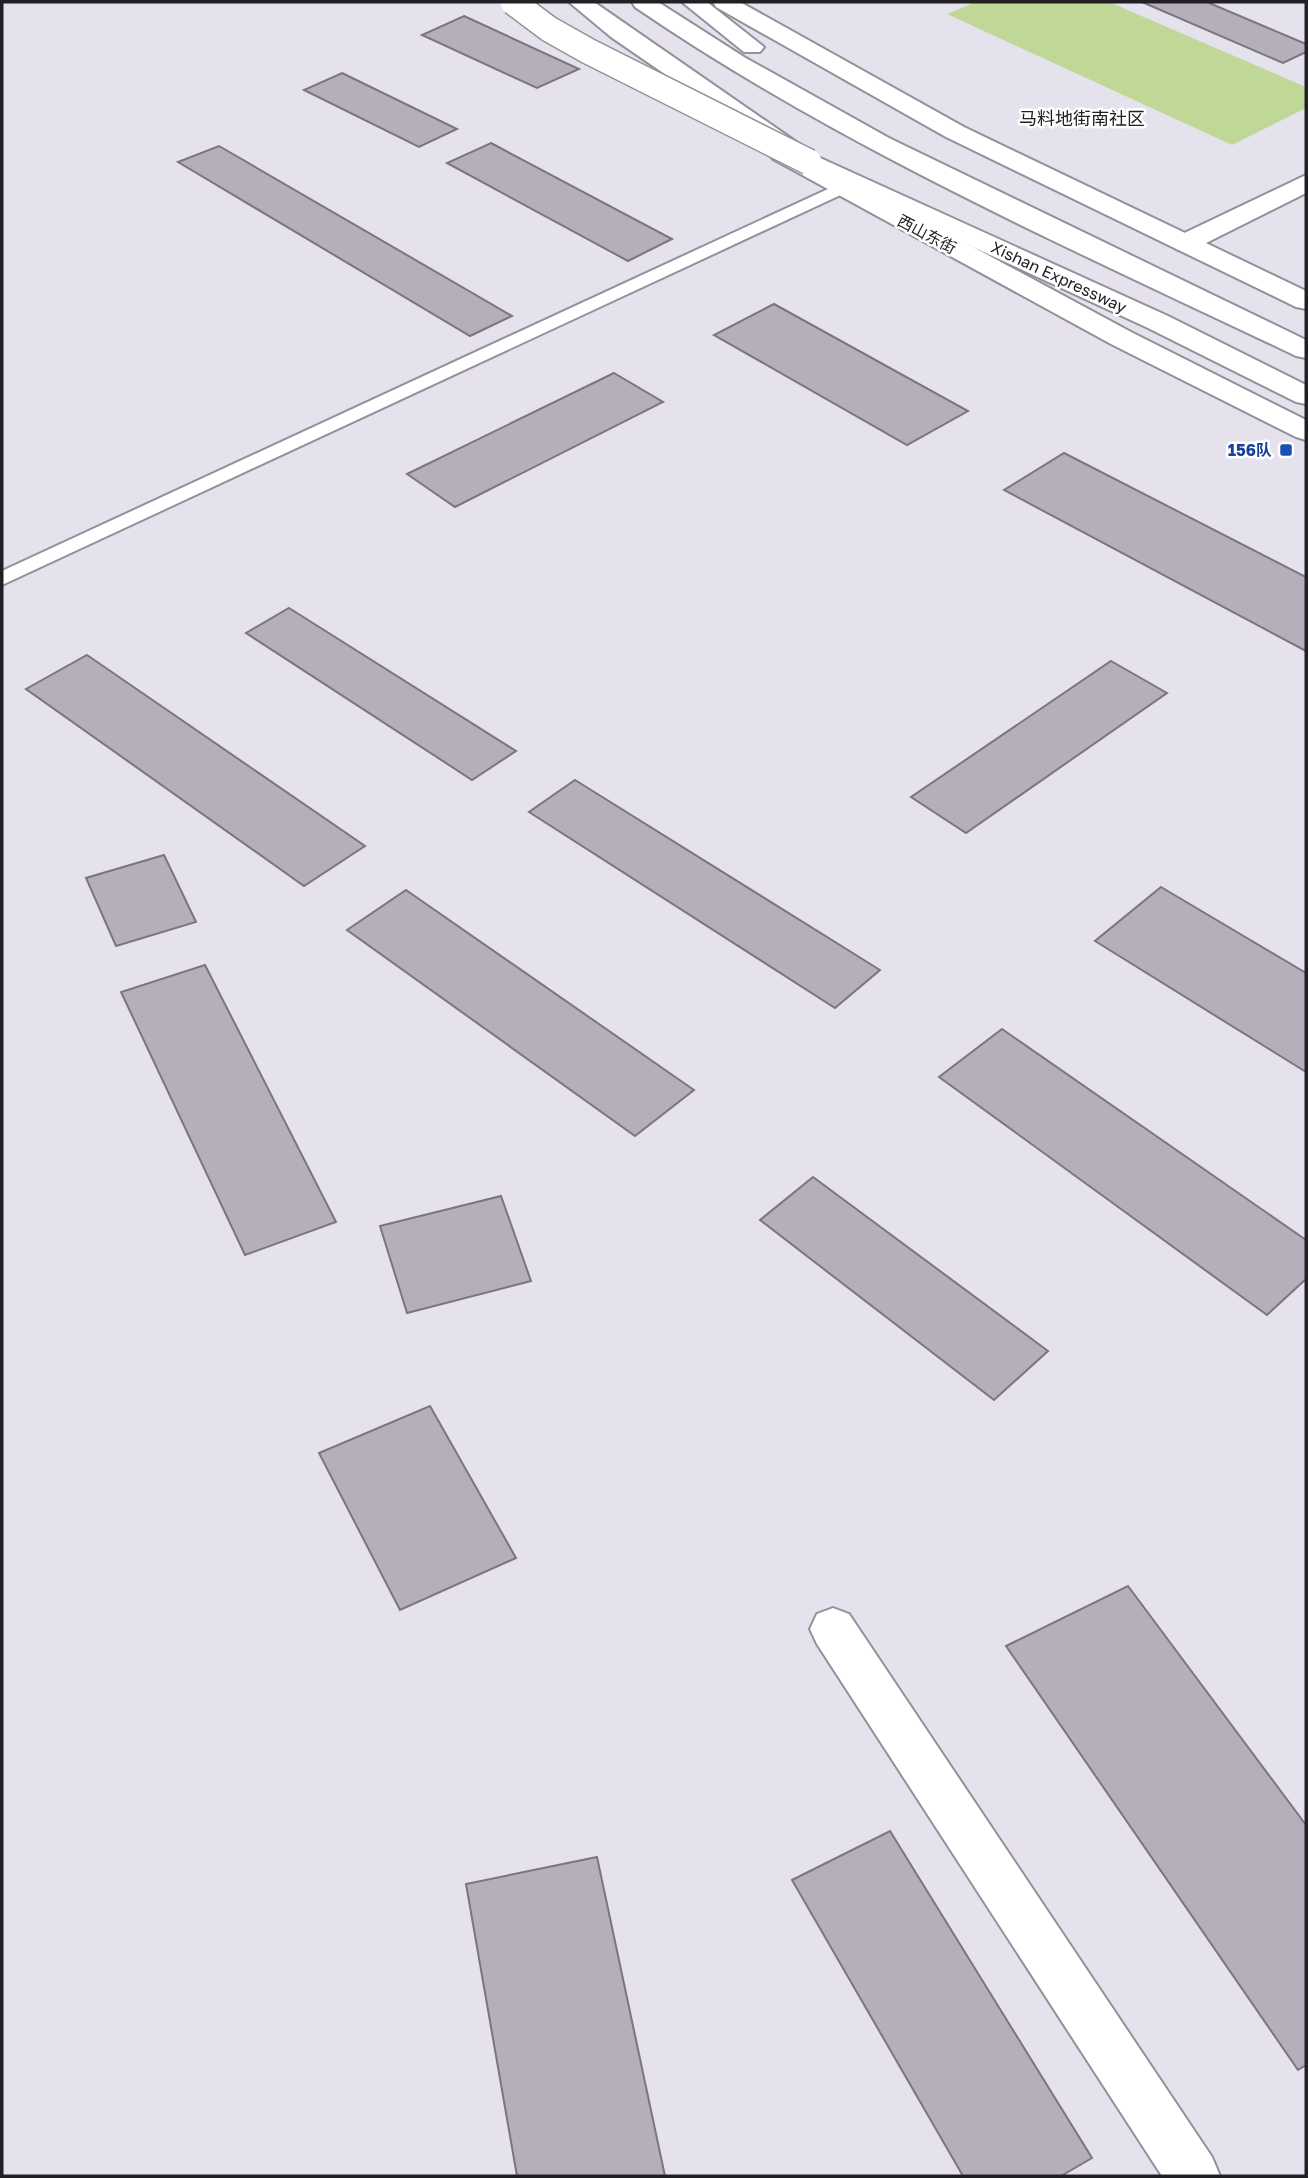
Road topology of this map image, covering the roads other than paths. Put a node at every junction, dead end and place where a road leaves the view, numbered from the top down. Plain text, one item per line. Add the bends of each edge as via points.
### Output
1 (513, 2) edge
2 (570, 2) edge
3 (580, 2) edge
4 (643, 2) edge
5 (693, 2) edge
6 (724, 2) edge
7 (809, 162) junction
8 (929, 169) junction
9 (1306, 183) edge
10 (841, 188) junction
11 (1185, 243) junction
12 (1306, 300) edge
13 (1306, 350) edge
14 (1306, 396) edge
15 (1306, 430) edge
16 (2, 579) edge
17 (833, 1629) dead end
18 (1193, 2176) edge

1 - 7 main road, bridge via 588,51
2 - 10 main road, 西山东街 via 765,144
3 - 7 main road, bridge
4 - 8 main road via 786,93
5 - 8 main road via 781,69
6 - 11 main road via 955,132
7 - 14 main road, Xishan Expressway via 1158,322
8 - 13 main road
9 - 11 main road
10 - 15 main road, 西山东街 via 1121,338
10 - 16 lane
11 - 12 main road
17 - 18 main road

